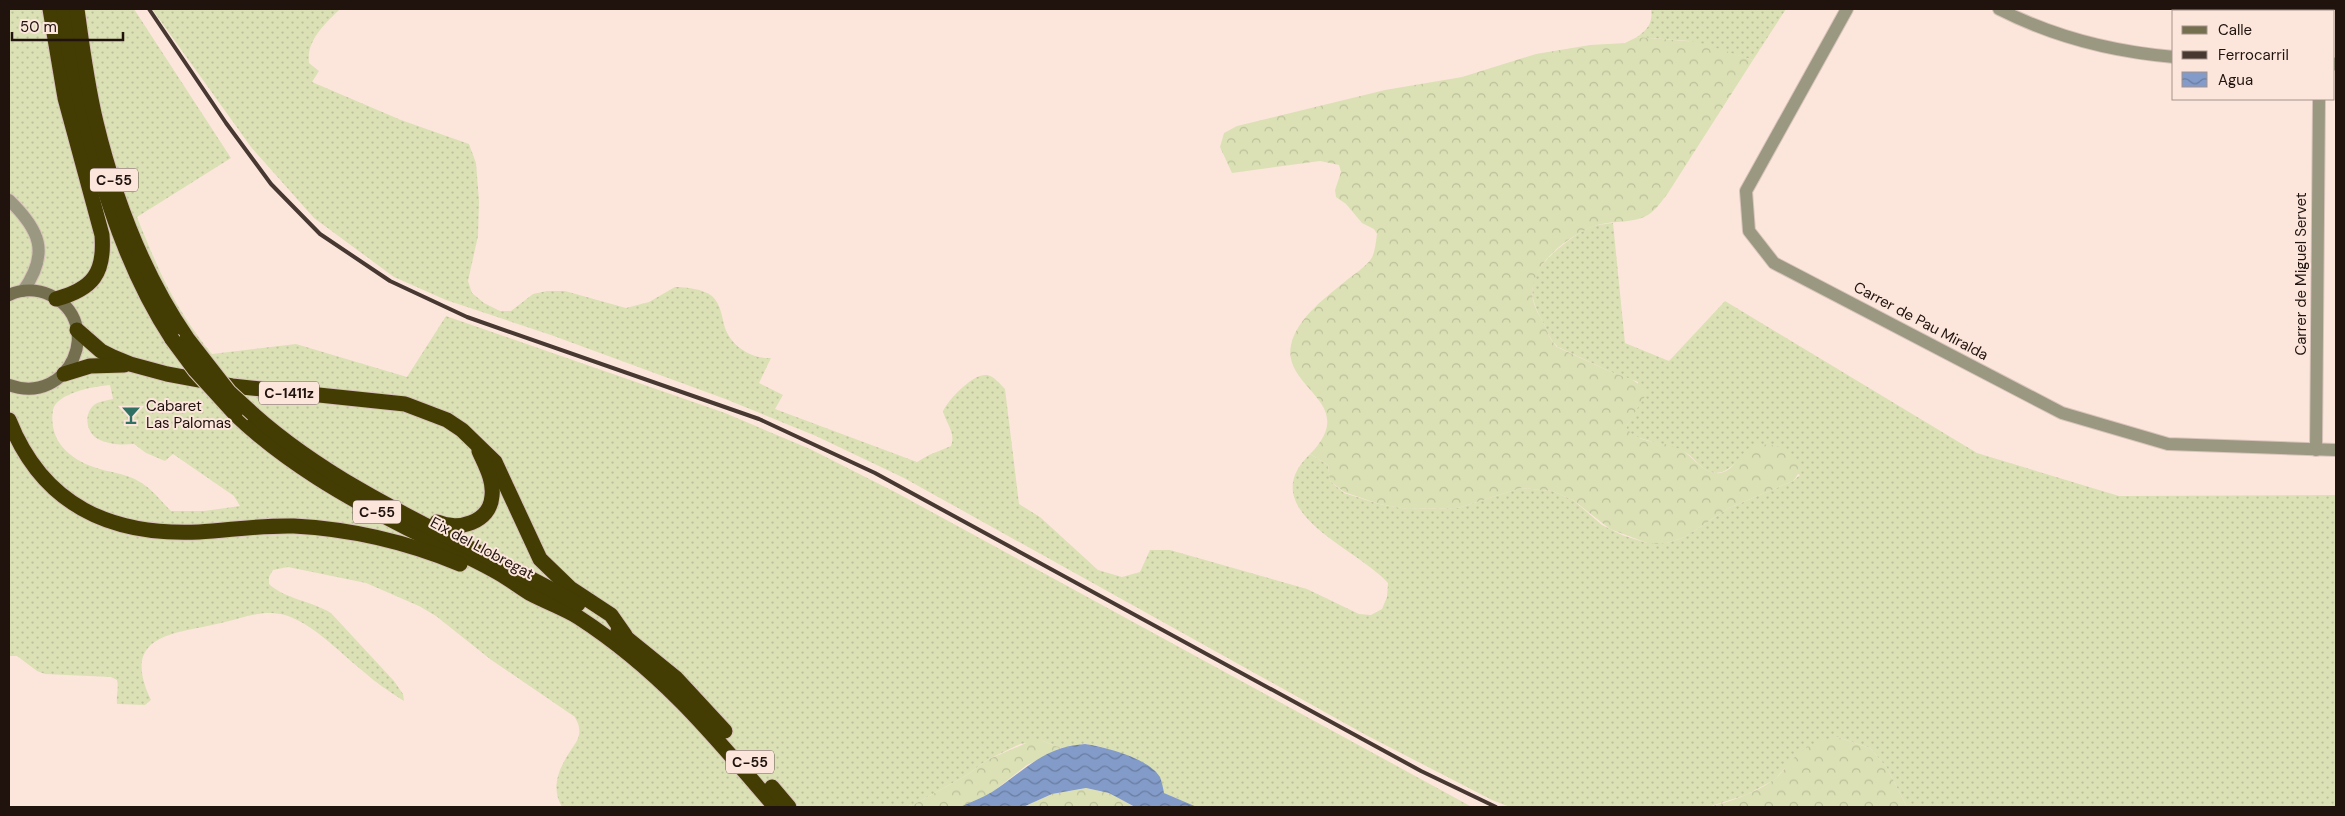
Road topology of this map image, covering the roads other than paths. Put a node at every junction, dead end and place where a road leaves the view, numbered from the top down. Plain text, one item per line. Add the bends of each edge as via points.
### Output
1 (50, 9) edge
2 (64, 9) edge
3 (77, 9) edge
4 (1847, 9) edge
5 (1999, 9) edge
6 (2172, 57) edge
7 (2319, 100) edge
8 (9, 200) edge
9 (34, 275) junction
10 (23, 291) junction
11 (39, 292) junction
12 (9, 295) edge
13 (56, 299) junction
14 (77, 330) junction
15 (180, 339) junction
16 (130, 364) junction
17 (64, 374) junction
18 (9, 385) edge
19 (9, 420) edge
20 (475, 443) junction
21 (2316, 450) junction
22 (2336, 450) edge
23 (350, 484) junction
24 (530, 593) junction
25 (625, 635) junction
26 (708, 720) junction
27 (775, 807) edge
28 (789, 807) edge

1 - 13 highway via 65,98 102,234 101,265 95,278 76,292
2 - 15 highway, C-55 via 77,90 120,237 144,289
3 - 15 highway, C-55 via 96,121 116,188 136,244
4 - 21 street, Carrer de Pau Miralda via 1746,191 1749,230 1774,263 2062,414 2168,444
5 - 6 street via 2032,26 2100,45
7 - 21 street, Carrer de Miguel Servet
8 - 9 street via 34,229 39,258
9 - 10 street
9 - 11 street
10 - 11 main road
10 - 12 main road
11 - 13 main road
13 - 14 main road via 69,312
14 - 16 highway via 100,351
14 - 17 main road via 76,353
15 - 23 highway, Eix del Llobregat / C-55, bridge via 252,414 286,442
15 - 24 highway, Eix del Llobregat / C-55, bridge via 195,370 266,442 309,473
16 - 17 highway via 90,366
16 - 20 highway, C-1411z via 232,386 405,404 447,420
17 - 18 main road via 41,387 28,389
19 - 24 highway via 24,451 50,484 73,503 106,521 141,530 167,532 294,526 354,533 442,557
20 - 23 highway via 488,472 492,498 479,519 467,525 454,528 439,523 376,490
20 - 25 highway via 500,469 540,559 570,588 610,615
21 - 22 street, Carrer de Pau Miralda
23 - 25 highway, Eix del Llobregat / C-55 via 542,584
24 - 26 highway, Eix del Llobregat / C-55 via 576,616 620,646
25 - 26 highway, Eix del Llobregat / C-55 via 676,678
26 - 27 highway, C-55
26 - 28 highway, C-55

